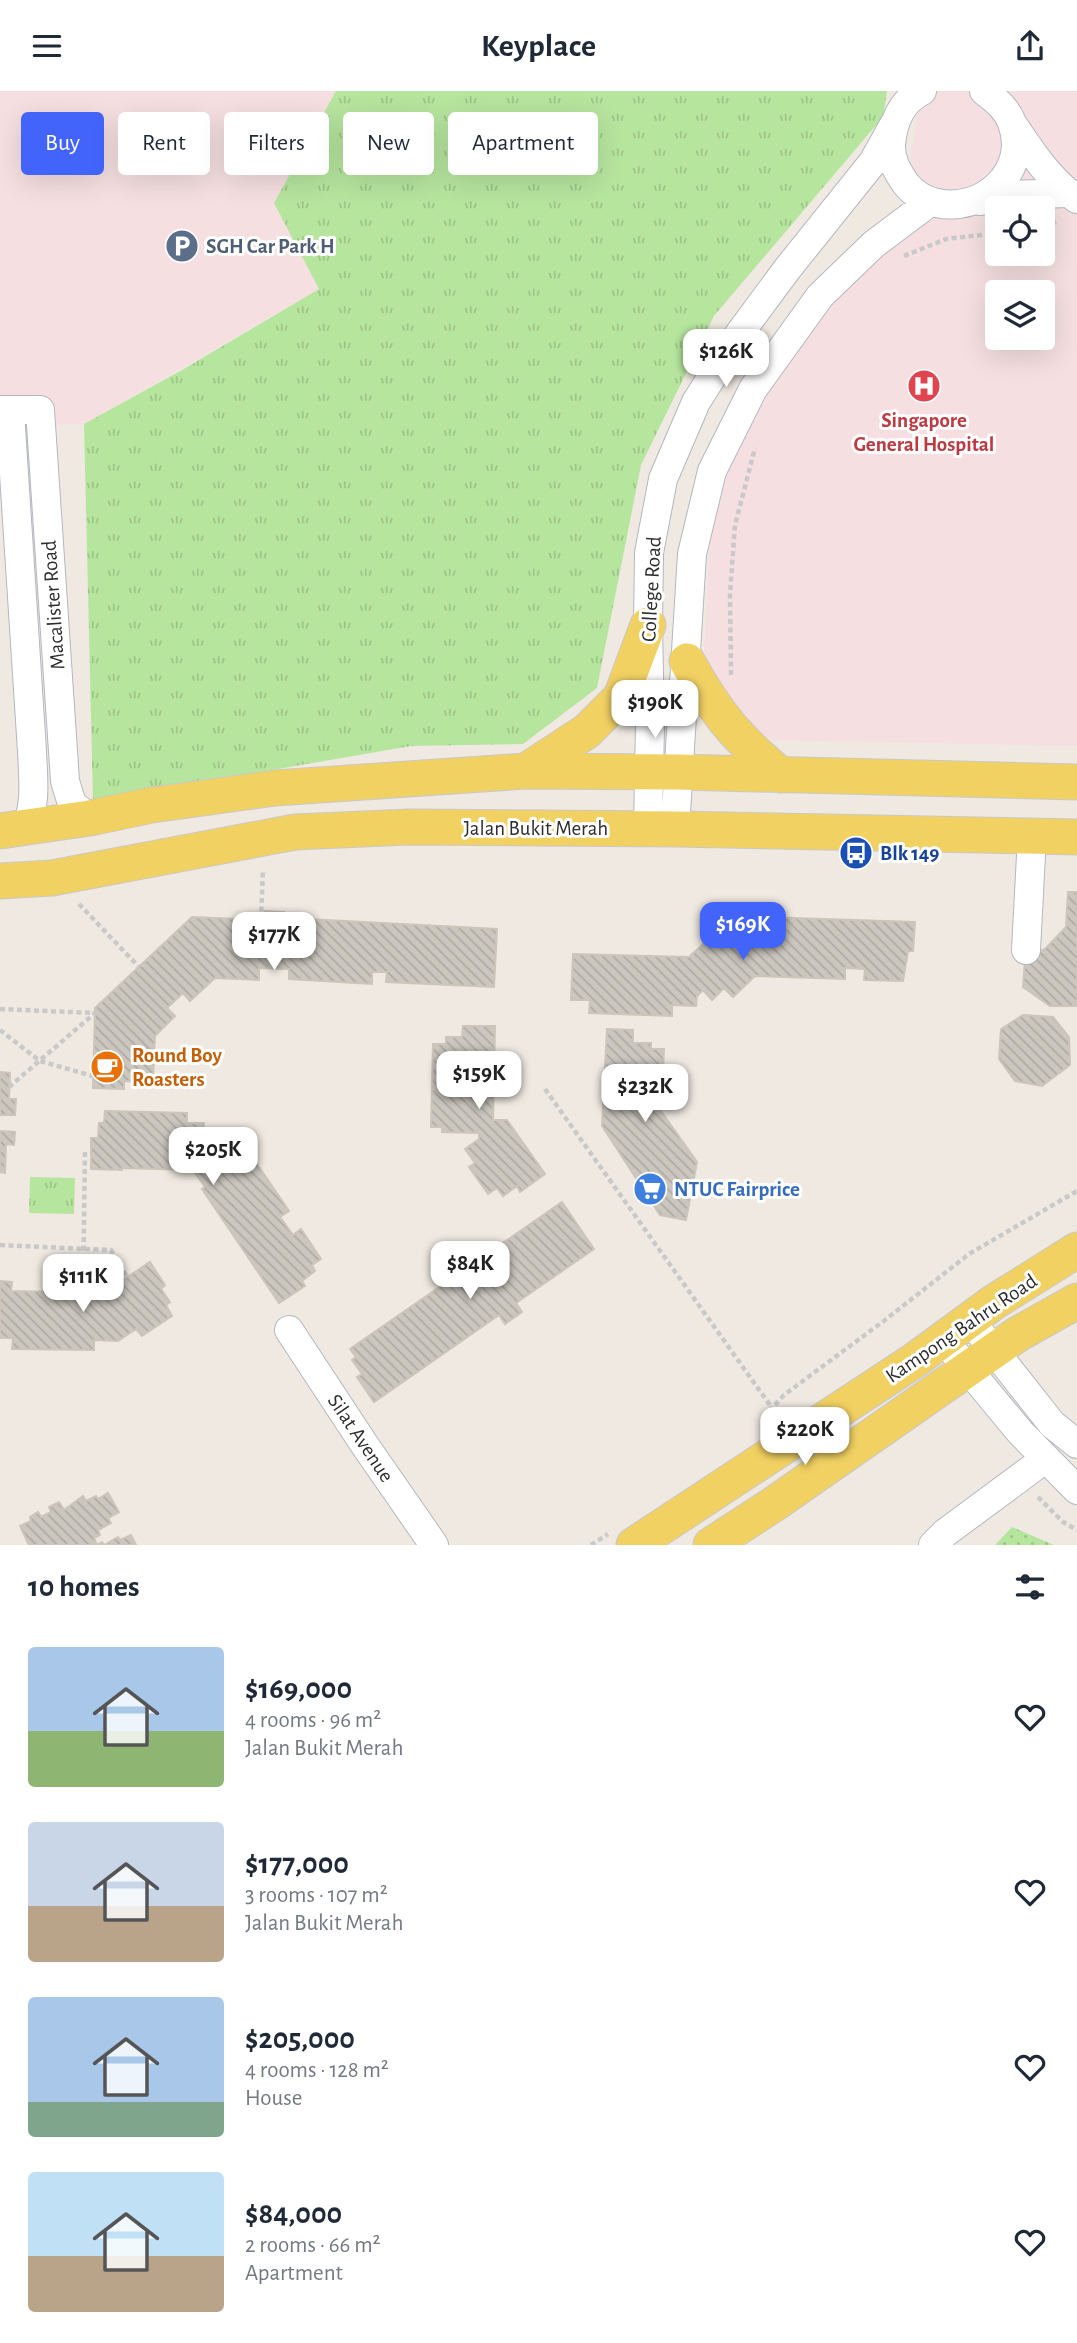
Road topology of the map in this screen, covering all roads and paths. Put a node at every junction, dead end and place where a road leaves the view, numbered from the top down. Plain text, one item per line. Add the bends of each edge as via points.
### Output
1 (919, 92) edge
2 (998, 102) edge
3 (893, 126) junction
4 (930, 202) junction
5 (973, 203) junction
6 (1069, 204) edge
7 (1055, 215) edge
8 (985, 234) edge
9 (905, 247) dead end
10 (5, 411) edge
11 (760, 436) dead end
12 (648, 625) junction
13 (687, 661) junction
14 (731, 676) dead end
15 (526, 771) junction
16 (663, 772) junction
17 (781, 775) junction
18 (1077, 782) edge
19 (90, 818) junction
20 (661, 829) junction
21 (13, 830) edge
22 (1032, 836) junction
23 (1077, 837) edge
24 (263, 861) dead end
25 (0, 881) edge
26 (74, 898) dead end
27 (261, 920) dead end
28 (1026, 950) dead end
29 (139, 967) dead end
30 (0, 1009) edge
31 (0, 1030) edge
32 (40, 1061) junction
33 (93, 1076) dead end
34 (9, 1087) dead end
35 (545, 1089) dead end
36 (85, 1150) dead end
37 (1077, 1191) edge
38 (0, 1245) edge
39 (84, 1249) junction
40 (1077, 1250) edge
41 (127, 1277) dead end
42 (83, 1293) dead end
43 (1077, 1301) edge
44 (289, 1330) dead end
45 (956, 1330) junction
46 (981, 1360) junction
47 (772, 1408) junction
48 (765, 1427) dead end
49 (1077, 1444) edge
50 (1045, 1459) junction
51 (1019, 1477) junction
52 (1077, 1490) edge
53 (1077, 1530) edge
54 (626, 1536) edge
55 (434, 1545) edge
56 (591, 1545) edge
57 (711, 1545) edge
58 (933, 1545) edge

1 - 3 street, College Road via 902,108
2 - 5 street via 1015,143 1012,162 1004,180
2 - 6 street
3 - 4 street via 891,149 897,171 910,190
3 - 12 street, College Road via 873,162 739,334 696,402 663,479 649,553
4 - 5 street via 951,206
4 - 13 street, College Road via 874,244 820,296 753,389 712,471 692,554
5 - 6 street via 1008,195
6 - 7 path
8 - 9 path via 946,239 898,257
10 - 19 street, Macalister Road via 40,410 65,781 72,804
10 - 21 street, Macalister Road via 32,751 31,817
11 - 14 path via 735,525
12 - 15 main road via 621,697 587,731
12 - 16 street, College Road via 650,724
13 - 16 street, College Road
13 - 17 main road via 732,731
15 - 16 main road
15 - 19 main road via 275,788
16 - 17 main road
16 - 20 street, College Road
17 - 18 main road
19 - 21 main road
20 - 22 main road, Jalan Bukit Merah
20 - 25 main road, Jalan Bukit Merah via 409,827 295,832 52,878
22 - 23 main road, Jalan Bukit Merah
22 - 28 street
24 - 27 path
26 - 29 path
30 - 32 path via 95,1013
31 - 32 path
32 - 33 path
32 - 34 path
35 - 47 path
36 - 39 path
37 - 47 path via 969,1254
38 - 39 path
39 - 41 path via 111,1250
39 - 42 path
40 - 45 main road, Kampong Bahru Road
43 - 46 main road, Kampong Bahru Road
44 - 55 street, Silat Avenue
45 - 46 street
45 - 54 main road, Kampong Bahru Road
46 - 49 street
46 - 50 street
46 - 57 main road, Kampong Bahru Road
47 - 48 path
50 - 51 street
50 - 52 street
51 - 53 path via 1063,1522
51 - 58 street
54 - 56 path

